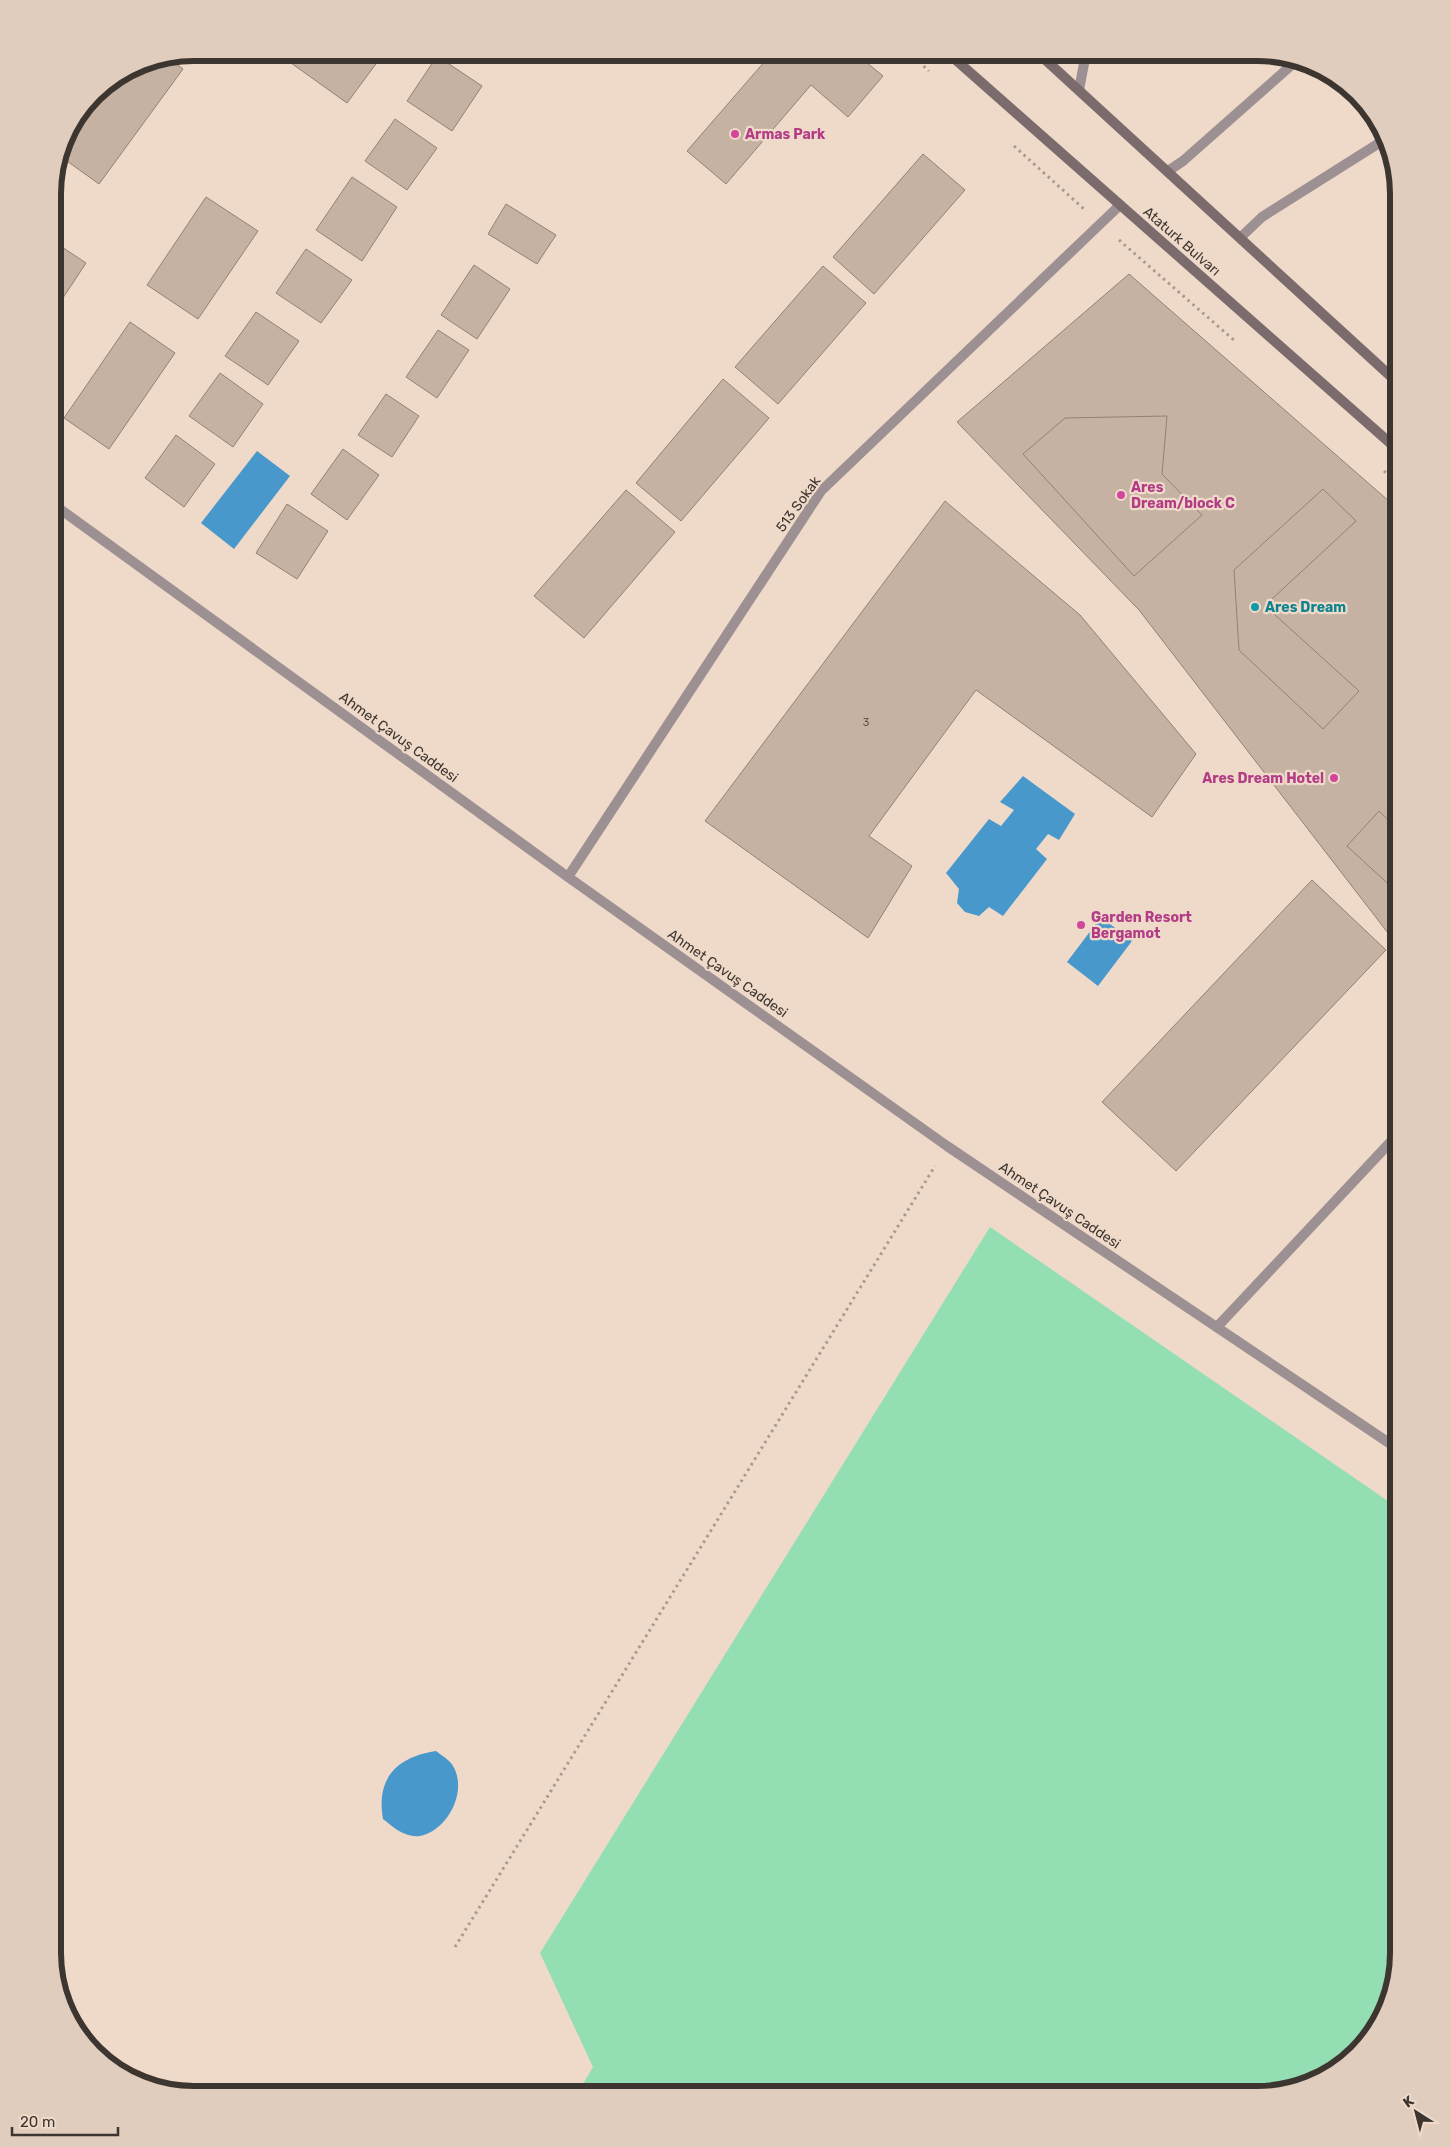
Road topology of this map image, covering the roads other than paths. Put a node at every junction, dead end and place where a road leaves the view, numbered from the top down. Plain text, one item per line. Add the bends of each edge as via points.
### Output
1 (958, 62) edge
2 (1048, 62) edge
3 (1085, 62) edge
4 (1291, 66) edge
5 (1080, 90) junction
6 (1380, 143) edge
7 (1168, 171) junction
8 (1120, 205) junction
9 (1241, 237) junction
10 (1390, 376) edge
11 (1390, 443) edge
12 (62, 510) edge
13 (568, 877) junction
14 (1390, 1142) edge
15 (1216, 1327) junction
16 (1390, 1444) edge

1 - 8 main road, Ataturk Bulvarı
2 - 5 main road
3 - 5 street
4 - 7 street
5 - 7 main road
6 - 9 street via 1262,218
7 - 9 main road
8 - 11 main road, Ataturk Bulvarı
8 - 13 street, 513 Sokak via 821,491
9 - 10 main road
12 - 13 street, Ahmet Çavuş Caddesi
13 - 15 street, Ahmet Çavuş Caddesi via 947,1146
14 - 15 street
15 - 16 street, Ahmet Çavuş Caddesi

